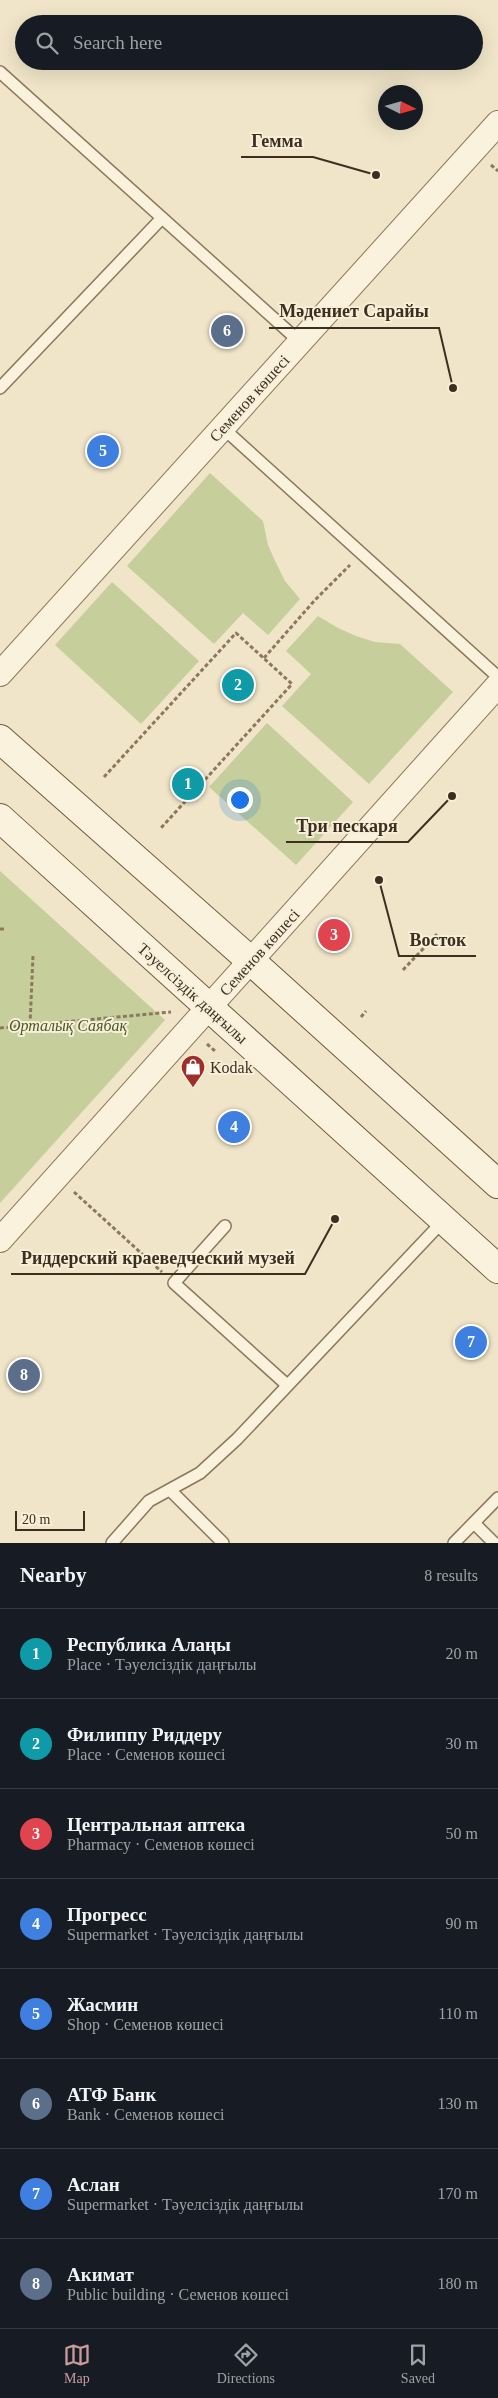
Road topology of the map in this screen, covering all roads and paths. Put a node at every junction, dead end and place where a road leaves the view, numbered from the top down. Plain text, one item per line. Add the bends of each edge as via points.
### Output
1 (0, 72) edge
2 (498, 122) edge
3 (162, 218) junction
4 (300, 342) junction
5 (0, 388) edge
6 (223, 428) junction
7 (361, 553) junction
8 (264, 658) junction
9 (0, 674) edge
10 (498, 677) edge
11 (498, 686) edge
12 (0, 739) edge
13 (104, 777) dead end
14 (0, 818) edge
15 (161, 828) dead end
16 (0, 929) edge
17 (6, 929) dead end
18 (437, 934) dead end
19 (33, 956) dead end
20 (251, 961) junction
21 (403, 970) dead end
22 (209, 1008) junction
23 (366, 1011) dead end
24 (171, 1012) dead end
25 (361, 1017) dead end
26 (30, 1025) junction
27 (0, 1028) edge
28 (498, 1184) edge
29 (69, 1188) dead end
30 (444, 1220) junction
31 (225, 1226) dead end
32 (0, 1240) edge
33 (498, 1270) edge
34 (174, 1283) junction
35 (287, 1385) junction
36 (170, 1490) junction
37 (498, 1498) edge
38 (474, 1523) junction
39 (112, 1543) edge
40 (223, 1543) edge
41 (454, 1543) edge
42 (494, 1543) edge

1 - 3 lane
2 - 4 street, Семенов көшесі
3 - 4 lane
3 - 5 lane
4 - 6 street, Семенов көшесі
6 - 7 lane
6 - 9 street, Семенов көшесі
7 - 8 path
7 - 10 lane
8 - 13 path via 236,633
8 - 15 path via 292,684
11 - 20 street, Семенов көшесі
12 - 20 street
14 - 22 street, Тәуелсіздік даңғылы
16 - 17 path
18 - 21 path
19 - 26 path
20 - 22 street, Семенов көшесі
20 - 28 street
22 - 30 street, Тәуелсіздік даңғылы
22 - 32 street, Семенов көшесі
23 - 25 path
24 - 26 path
26 - 27 path
29 - 34 path
30 - 33 street, Тәуелсіздік даңғылы
30 - 35 lane
31 - 34 lane
34 - 35 lane
35 - 36 lane via 200,1473
36 - 39 lane via 149,1501
36 - 40 lane
37 - 38 lane
38 - 41 lane
38 - 42 lane

